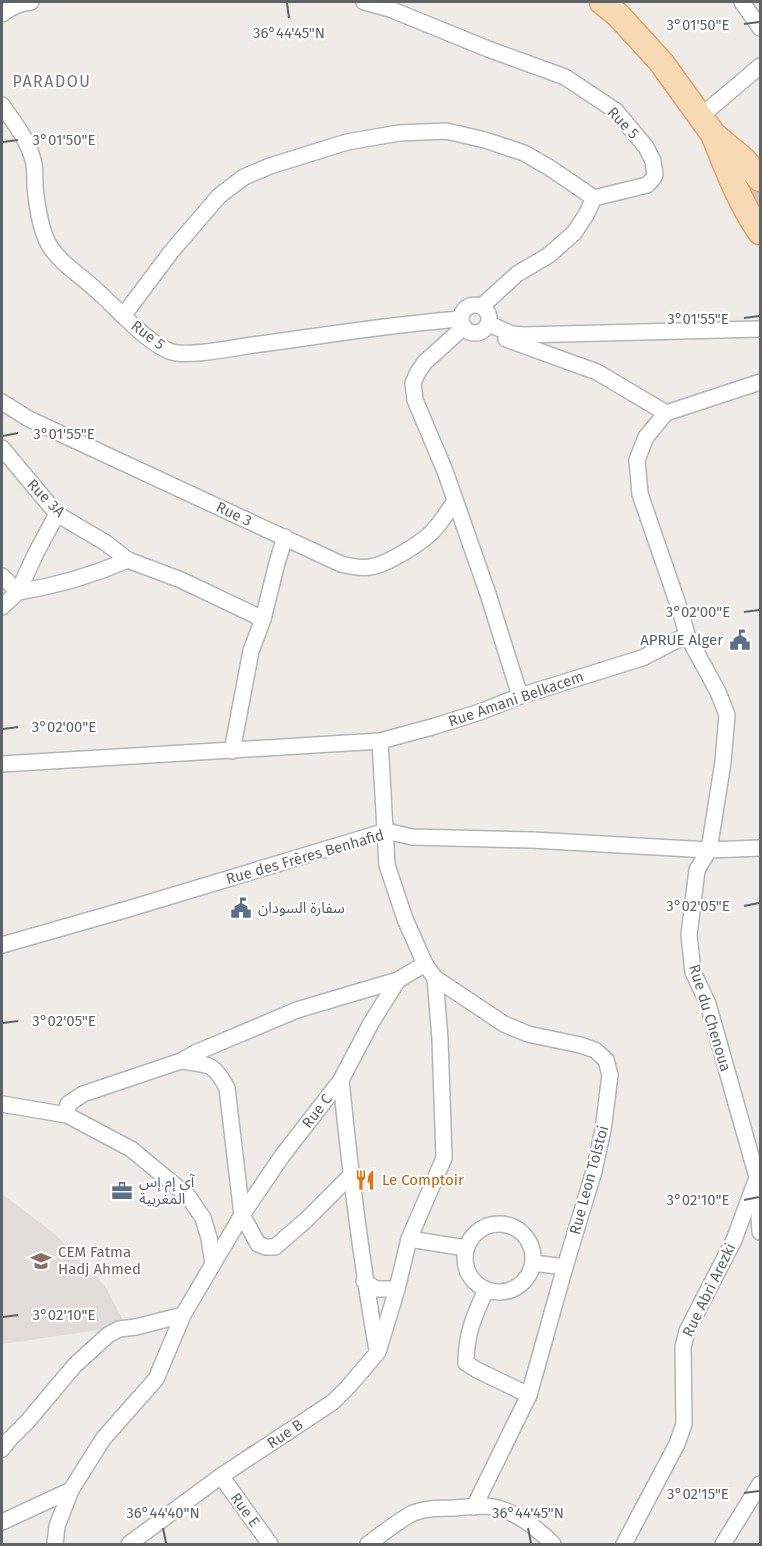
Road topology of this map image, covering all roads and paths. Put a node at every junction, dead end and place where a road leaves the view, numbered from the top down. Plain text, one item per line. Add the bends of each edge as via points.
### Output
1 (31, 2) edge
2 (364, 2) edge
3 (602, 2) edge
4 (742, 2) edge
5 (2, 14) edge
6 (760, 28) edge
7 (760, 66) edge
8 (2, 105) edge
9 (707, 125) junction
10 (760, 179) edge
11 (594, 198) junction
12 (760, 232) edge
13 (482, 306) junction
14 (123, 316) junction
15 (462, 323) junction
16 (486, 327) junction
17 (760, 329) edge
18 (760, 382) edge
19 (2, 402) edge
20 (666, 412) junction
21 (2, 448) edge
22 (455, 501) junction
23 (57, 514) junction
24 (285, 537) junction
25 (128, 560) junction
26 (2, 576) edge
27 (18, 592) junction
28 (2, 608) edge
29 (263, 619) junction
30 (687, 635) junction
31 (520, 696) junction
32 (380, 741) junction
33 (232, 751) junction
34 (2, 764) edge
35 (386, 831) junction
36 (760, 848) edge
37 (709, 850) junction
38 (2, 945) edge
39 (425, 964) junction
40 (435, 978) junction
41 (398, 980) junction
42 (181, 1061) junction
43 (341, 1080) junction
44 (2, 1104) edge
45 (67, 1115) junction
46 (759, 1173) edge
47 (350, 1176) junction
48 (242, 1215) junction
49 (760, 1232) edge
50 (409, 1239) junction
51 (466, 1248) junction
52 (533, 1263) junction
53 (213, 1264) junction
54 (565, 1267) junction
55 (364, 1281) junction
56 (397, 1289) junction
57 (486, 1290) junction
58 (183, 1315) junction
59 (378, 1352) junction
60 (529, 1395) junction
61 (2, 1449) edge
62 (221, 1476) junction
63 (760, 1484) edge
64 (71, 1490) junction
65 (474, 1507) junction
66 (2, 1522) edge
67 (55, 1545) edge
68 (129, 1545) edge
69 (270, 1545) edge
70 (368, 1545) edge
71 (553, 1545) edge
72 (624, 1545) edge
73 (723, 1545) edge

1 - 5 street via 20,3
2 - 11 street, Rue 5 via 565,77 616,111 646,147 654,175 646,185
3 - 9 main road via 661,62
4 - 6 street
7 - 9 street
8 - 14 street, Rue 5 via 29,149 41,223 49,244
9 - 10 main road
9 - 12 main road
11 - 13 street via 574,233 549,255 517,274
11 - 14 street via 524,153 446,131 347,142 270,166 244,177 219,196
13 - 15 street via 468,307
13 - 16 street via 489,316
14 - 15 street, Rue 5 via 152,341 181,354 424,321
15 - 16 street via 473,333
15 - 22 street via 425,362 413,383 415,400
16 - 17 street via 523,335
16 - 20 street via 597,372
18 - 20 street
19 - 24 street, Rue 3 via 29,419
20 - 30 street via 646,437 637,460 640,494
21 - 23 street, Rue 3A
22 - 24 street, Rue 3 via 433,531 417,544 371,567 341,564
22 - 31 street
23 - 25 street, Rue 3A
23 - 27 street
24 - 29 street
25 - 27 street via 44,588
25 - 29 street, Rue 3A
26 - 27 street
27 - 28 street
29 - 33 street via 251,651
30 - 31 street, Rue Amani Belkacem via 642,658
30 - 37 street, Rue du Chenoua via 727,715
31 - 32 street, Rue Amani Belkacem
32 - 33 street, Rue Amani Belkacem
32 - 35 street, Rue Leon Tolstoi
33 - 34 street, Rue Amani Belkacem
35 - 37 street, Rue des Frères Benhafid via 412,837
35 - 38 street, Rue des Frères Benhafid
35 - 39 street, Rue Leon Tolstoi via 387,865
36 - 37 street, Rue des Frères Benhafid
37 - 46 street, Rue du Chenoua via 697,870 689,935 693,972 708,1004
39 - 40 street, Rue Leon Tolstoi
39 - 41 street, Rue C
40 - 50 street, Rue B via 444,1158
40 - 54 street, Rue Leon Tolstoi via 504,1024 528,1034 595,1050 606,1060 610,1075 603,1130
41 - 42 street via 297,1010
41 - 43 street, Rue C
42 - 45 street via 83,1094 68,1104
42 - 48 street via 210,1065 227,1088
43 - 47 street
43 - 48 street, Rue C
44 - 45 street
45 - 53 street via 131,1149 188,1196 203,1218
46 - 49 street, Rue du Chenoua
46 - 72 street, Rue Abri Arezki via 734,1240 687,1331 683,1347 684,1424 677,1444
47 - 48 street via 275,1247 258,1244
47 - 55 street
48 - 53 street, Rue C
50 - 51 street
50 - 56 street, Rue B
51 - 52 street via 480,1229 502,1224 522,1233 529,1243
51 - 57 street via 464,1258 470,1278
52 - 54 street
52 - 57 street via 528,1276 510,1291
53 - 58 street, Rue C
54 - 60 street, Rue Leon Tolstoi
55 - 56 street via 376,1289
55 - 59 street
56 - 59 street, Rue B
57 - 60 street via 473,1318 466,1363
58 - 61 street via 108,1335 75,1365
58 - 64 street, Rue C via 156,1379 103,1439
59 - 62 street, Rue B via 333,1402
60 - 65 street, Rue Leon Tolstoi
62 - 68 street, Rue B
62 - 69 street, Rue E
63 - 73 street
64 - 66 street
64 - 67 street, Rue C via 57,1526
65 - 70 street via 437,1508 412,1514
65 - 71 street via 508,1512

